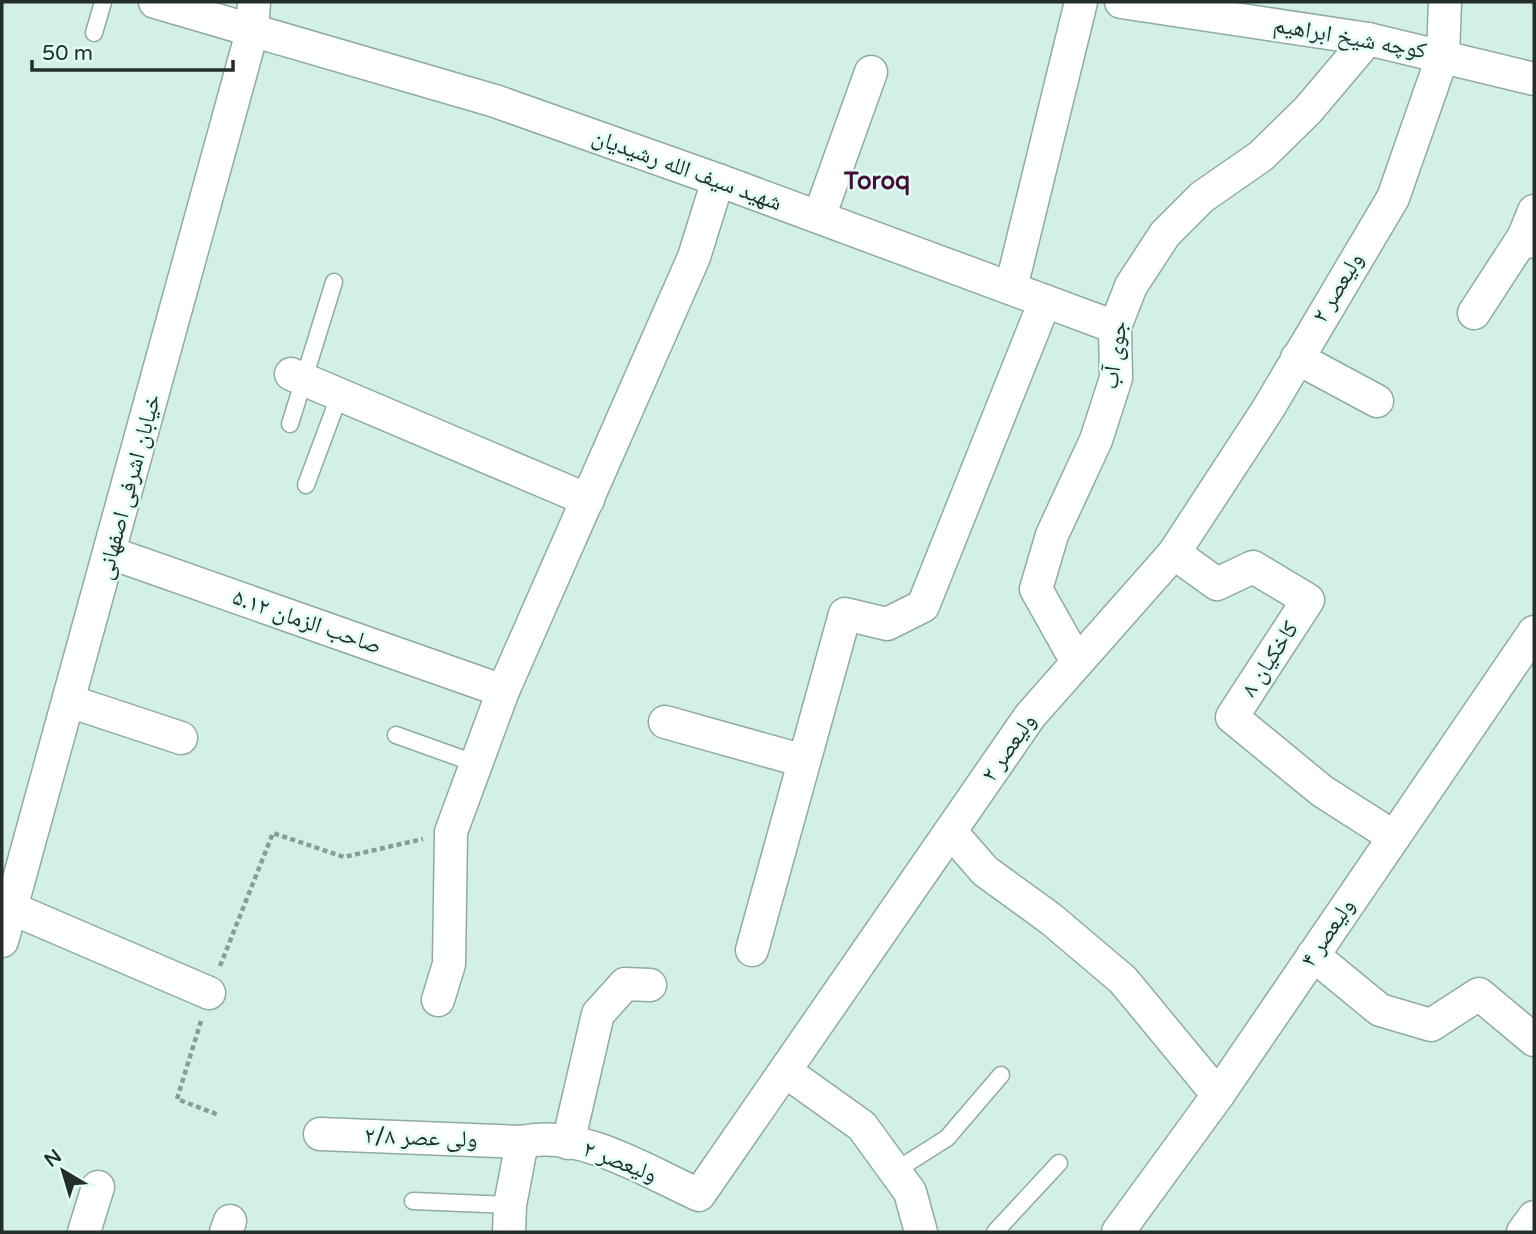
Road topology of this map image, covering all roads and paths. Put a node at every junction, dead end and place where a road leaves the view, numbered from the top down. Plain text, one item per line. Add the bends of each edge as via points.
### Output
1 (103, 2) edge
2 (156, 2) edge
3 (1081, 2) edge
4 (1121, 2) edge
5 (1445, 2) edge
6 (253, 17) edge
7 (94, 33) dead end
8 (1368, 39) junction
9 (1443, 55) junction
10 (871, 72) dead end
11 (1534, 79) edge
12 (718, 180) junction
13 (819, 217) junction
14 (1531, 230) edge
15 (334, 282) dead end
16 (1011, 288) junction
17 (1045, 301) junction
18 (1474, 313) dead end
19 (1115, 327) junction
20 (1297, 358) junction
21 (297, 377) junction
22 (340, 394) junction
23 (1377, 401) dead end
24 (290, 424) dead end
25 (306, 485) dead end
26 (588, 500) junction
27 (111, 553) junction
28 (1174, 553) junction
29 (1534, 632) edge
30 (1077, 662) junction
31 (503, 691) junction
32 (69, 701) junction
33 (665, 722) dead end
34 (396, 735) dead end
35 (181, 738) dead end
36 (804, 761) junction
37 (477, 764) junction
38 (452, 832) junction
39 (951, 832) junction
40 (1394, 837) junction
41 (11, 908) junction
42 (2, 941) edge
43 (752, 950) dead end
44 (1313, 955) junction
45 (650, 985) dead end
46 (209, 993) junction
47 (438, 1000) dead end
48 (1534, 1040) edge
49 (785, 1071) junction
50 (1002, 1075) dead end
51 (1218, 1095) junction
52 (219, 1115) dead end
53 (320, 1134) dead end
54 (522, 1142) junction
55 (568, 1143) junction
56 (1059, 1163) dead end
57 (895, 1171) junction
58 (97, 1187) dead end
59 (413, 1201) dead end
60 (1534, 1217) edge
61 (509, 1219) edge
62 (84, 1232) edge
63 (921, 1232) edge
64 (995, 1232) edge
65 (1118, 1232) edge
66 (1522, 1232) edge

1 - 7 lane
2 - 6 street, شهید سیف الله رشیدیان
3 - 16 street
4 - 8 street, کوچه شیخ ابراهیم
5 - 9 street, ولیعصر ۲
6 - 12 street, شهید سیف الله رشیدیان
6 - 27 street, خیابان اشرفی اصفهانی
8 - 9 street, کوچه شیخ ابراهیم
8 - 19 street, جوی آب via 1308,110 1261,156 1202,197 1165,234 1131,286
9 - 11 street, کوچه شیخ ابراهیم
9 - 20 street, ولیعصر ۲ via 1393,198
10 - 13 street
12 - 13 street, شهید سیف الله رشیدیان
12 - 26 street via 694,257
13 - 16 street, شهید سیف الله رشیدیان
14 - 18 street
15 - 21 lane
16 - 17 street, شهید سیف الله رشیدیان
17 - 19 street, شهید سیف الله رشیدیان
17 - 36 street via 923,606 887,624 845,614
19 - 30 street, جوی آب via 1116,378 1096,440 1052,535 1036,589
20 - 23 street
20 - 28 street, ولیعصر ۲
21 - 22 street
21 - 24 lane
22 - 25 lane
22 - 26 street
26 - 31 street
27 - 31 street, صاحب الزمان ۵.۱۲
27 - 32 street, خیابان اشرفی اصفهانی
28 - 30 street, ولیعصر ۲
28 - 40 street, کاخکیان ۸ via 1217,584 1253,567 1308,600 1232,717 1322,791
29 - 40 street, ولیعصر ۴
30 - 39 street, ولیعصر ۲ via 1030,716
31 - 37 street
32 - 35 street
32 - 41 street, خیابان اشرفی اصفهانی
33 - 36 street
34 - 37 lane
36 - 43 street
37 - 38 street
38 - 46 path via 344,857 273,833
38 - 47 street via 449,964
39 - 49 street, ولیعصر ۲
39 - 51 street via 985,871 1123,980
40 - 44 street, ولیعصر ۴
41 - 42 street, خیابان اشرفی اصفهانی
41 - 46 street
44 - 48 street via 1380,1010 1431,1026 1479,994
44 - 51 street, ولیعصر ۴
45 - 55 street via 625,984 598,1014
46 - 52 path via 177,1099
49 - 55 street, ولیعصر ۲ via 699,1195 601,1151
49 - 57 street via 862,1126
50 - 57 lane via 947,1138
51 - 65 street, ولیعصر ۴
53 - 54 street, ولی عصر ۲/۸
54 - 55 street, ولیعصر ۲ via 544,1137
54 - 61 street
56 - 64 lane
57 - 63 street via 910,1192
58 - 62 street
59 - 61 lane
60 - 66 street

